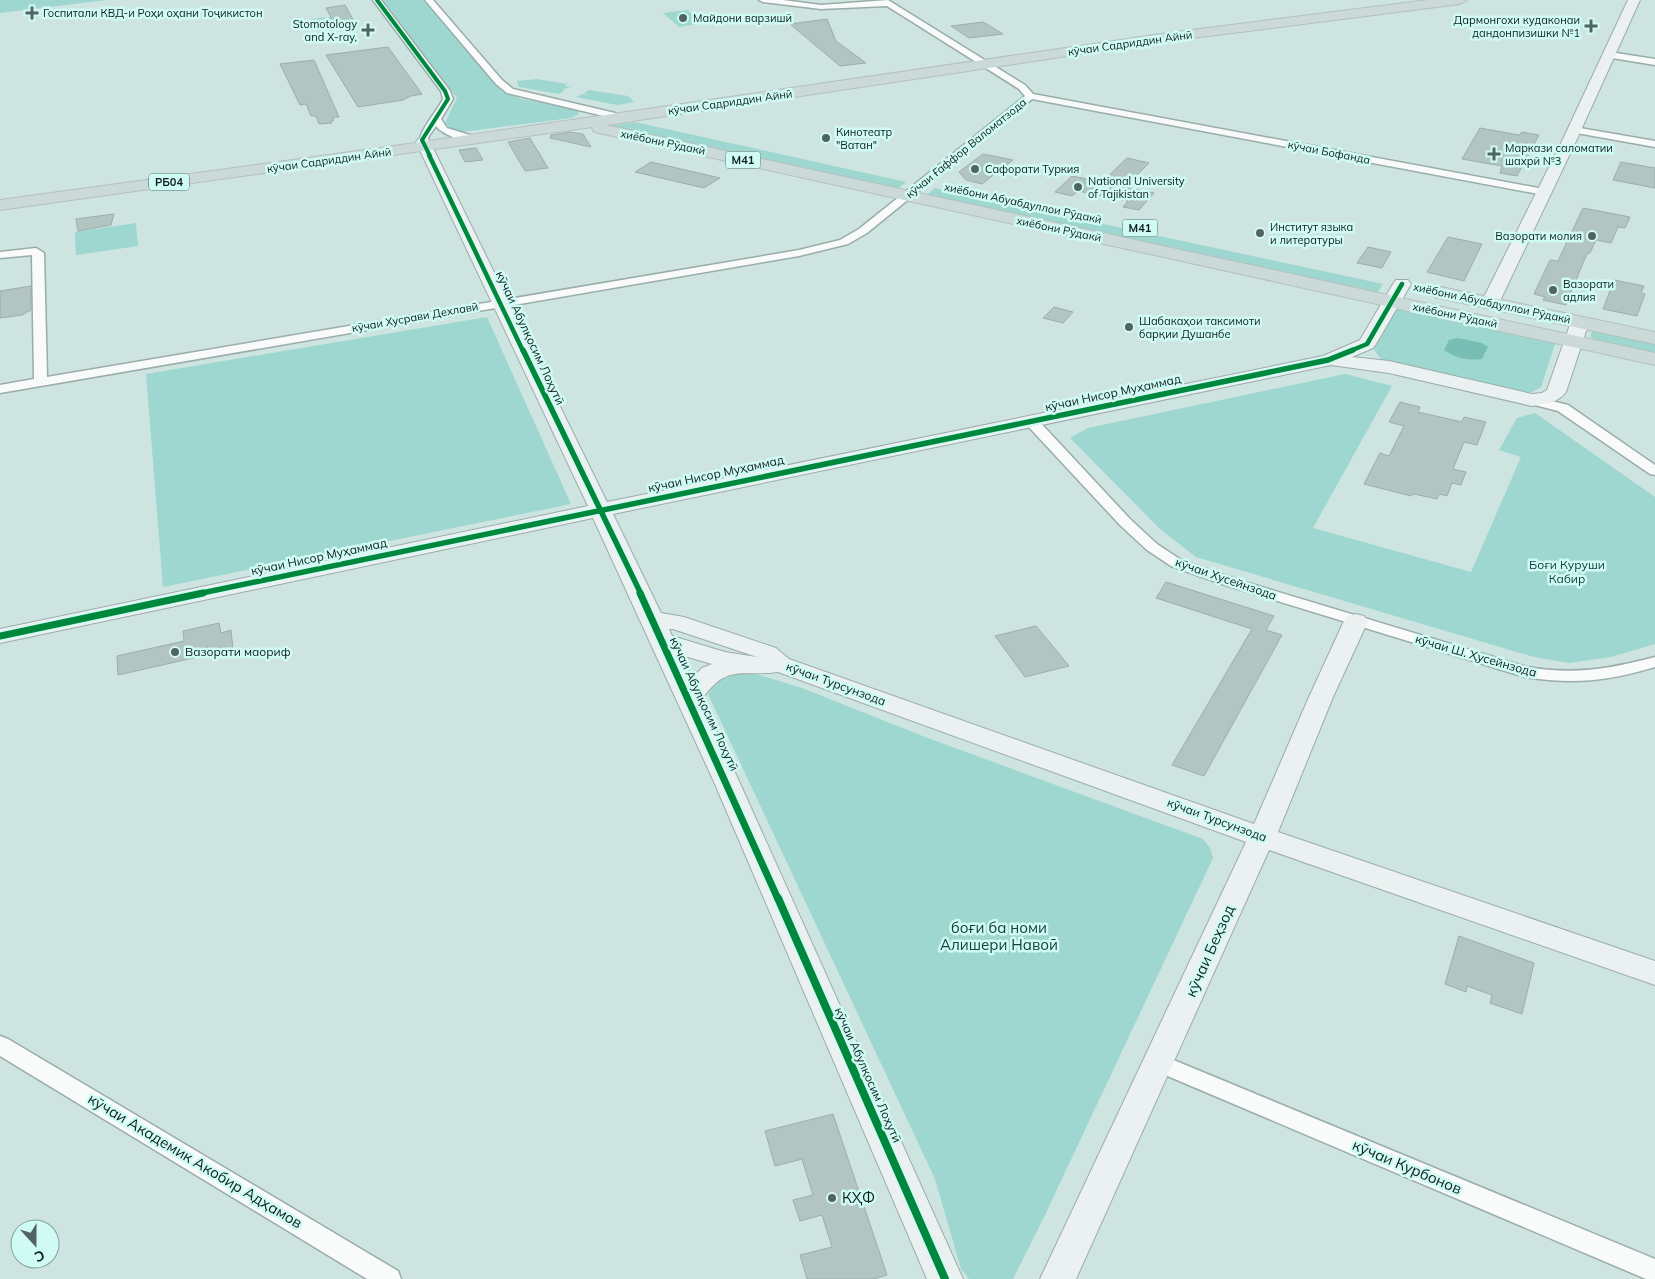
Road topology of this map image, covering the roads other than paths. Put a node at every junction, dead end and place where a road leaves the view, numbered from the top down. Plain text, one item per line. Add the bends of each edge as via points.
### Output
1 (377, 0) edge
2 (429, 0) edge
3 (763, 0) edge
4 (812, 0) edge
5 (1426, 0) edge
6 (1634, 0) edge
7 (836, 1) edge
8 (1450, 1) edge
9 (884, 2) edge
10 (1293, 19) junction
11 (1609, 55) junction
12 (983, 62) junction
13 (1655, 62) edge
14 (1030, 96) junction
15 (619, 116) junction
16 (437, 120) junction
17 (580, 124) junction
18 (1574, 130) junction
19 (467, 138) junction
20 (424, 144) junction
21 (1655, 144) edge
22 (337, 157) junction
23 (924, 181) junction
24 (1544, 192) junction
25 (906, 195) junction
26 (1005, 199) dead end
27 (0, 201) edge
28 (0, 205) edge
29 (830, 246) joint
30 (0, 255) edge
31 (1408, 286) joint
32 (1392, 301) junction
33 (500, 302) junction
34 (1490, 303) junction
35 (1580, 322) junction
36 (1655, 338) edge
37 (1574, 341) junction
38 (1367, 344) junction
39 (1655, 359) edge
40 (1328, 360) junction
41 (1390, 367) junction
42 (41, 382) junction
43 (0, 389) edge
44 (1559, 400) junction
45 (1031, 421) junction
46 (1655, 471) edge
47 (600, 510) junction
48 (1356, 621) junction
49 (658, 631) junction
50 (0, 636) edge
51 (1655, 662) edge
52 (743, 664) junction
53 (780, 664) junction
54 (689, 699) junction
55 (1262, 836) junction
56 (1655, 974) edge
57 (0, 1045) edge
58 (1159, 1063) junction
59 (1655, 1271) edge
60 (946, 1278) edge
61 (1057, 1278) edge
62 (389, 1279) edge

1 - 16 street via 445,91 448,99
2 - 15 street, хиёбони Абуабдуллои Рӯдакӣ via 510,91
3 - 9 street via 820,7
4 - 7 street via 817,4
5 - 10 highway, кӯчаи Садриддин Айнӣ / M41
6 - 11 street
8 - 10 highway, кӯчаи Садриддин Айнӣ / M41
9 - 12 street, кӯчаи Ғаффор Валоматзода
10 - 12 highway, кӯчаи Садриддин Айнӣ / M41
11 - 13 street
11 - 18 street
12 - 14 street, кӯчаи Ғаффор Валоматзода via 1022,87
12 - 15 highway, кӯчаи Садриддин Айнӣ / M41
14 - 23 street, кӯчаи Ғаффор Валоматзода
14 - 24 street, кӯчаи Бофанда
15 - 17 highway, кӯчаи Садриддин Айнӣ / M41
15 - 19 highway, кӯчаи Садриддин Айнӣ / M41
15 - 23 highway, хиёбони Абуабдуллои Рӯдакӣ / M41
16 - 19 street via 444,130
16 - 20 street via 424,136
17 - 19 highway, кӯчаи Садриддин Айнӣ / M41
17 - 25 highway, хиёбони Рӯдакӣ / M41
18 - 21 street
18 - 24 street
19 - 20 highway, кӯчаи Садриддин Айнӣ / M41
20 - 22 highway, кӯчаи Садриддин Айнӣ / M41
20 - 33 street, кӯчаи Абулқосим Лоҳутӣ
22 - 27 highway, кӯчаи Садриддин Айнӣ / РБ04
22 - 28 highway, кӯчаи Садриддин Айнӣ / РБ04
23 - 25 street, кӯчаи Ғаффор Валоматзода
23 - 26 highway, хиёбони Абуабдуллои Рӯдакӣ / M41
24 - 34 street
25 - 29 street, кӯчаи Ғаффор Валоматзода via 859,234
25 - 32 highway, хиёбони Рӯдакӣ / M41
29 - 33 street, кӯчаи Хусрави Дехлавӣ
30 - 42 street via 29,250 38,253
31 - 32 street
31 - 34 highway, хиёбони Абуабдуллои Рӯдакӣ
32 - 37 highway, хиёбони Рӯдакӣ / M41
32 - 38 street
33 - 42 street, кӯчаи Хусрави Дехлавӣ
33 - 47 street, кӯчаи Абулқосим Лоҳутӣ
34 - 35 highway, хиёбони Абуабдуллои Рӯдакӣ
35 - 36 highway, хиёбони Абуабдуллои Рӯдакӣ
35 - 37 street
37 - 39 highway, хиёбони Рӯдакӣ / M41
37 - 44 street
38 - 40 street, кӯчаи Нисор Муҳаммад
38 - 41 street via 1371,358
40 - 41 street
40 - 45 street, кӯчаи Нисор Муҳаммад
41 - 44 street via 1532,400 1548,397
42 - 43 street, кӯчаи Хусрави Дехлавӣ
44 - 46 street
45 - 47 street, кӯчаи Нисор Муҳаммад
45 - 48 street, кӯчаи Хусейнзода via 1133,529 1170,560
47 - 49 street, кӯчаи Абулқосим Лоҳутӣ
47 - 50 street, кӯчаи Нисор Муҳаммад
48 - 51 street, кӯчаи Ш. Ҳусейнзода via 1501,666 1549,676 1596,677
48 - 55 street, кӯчаи Беҳзод
49 - 52 street, кӯчаи Турсунзода
49 - 53 street, кӯчаи Турсунзода via 676,622 768,653
49 - 54 street, кӯчаи Абулқосим Лоҳутӣ
52 - 53 street, кӯчаи Турсунзода via 760,667
52 - 54 street via 721,668 705,677
53 - 55 street, кӯчаи Турсунзода
54 - 60 street, кӯчаи Абулқосим Лоҳутӣ
55 - 56 street, кӯчаи Турсунзода
55 - 58 street, кӯчаи Беҳзод
57 - 62 street, кӯчаи Академик Акобир Адҳамов
58 - 59 street, кӯчаи Курбонов
58 - 61 street, кӯчаи Беҳзод

